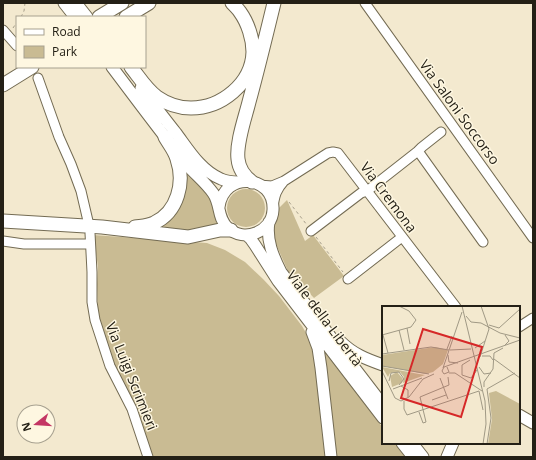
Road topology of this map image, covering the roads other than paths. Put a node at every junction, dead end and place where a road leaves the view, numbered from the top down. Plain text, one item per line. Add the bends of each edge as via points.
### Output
1 (61, 3) edge
2 (64, 3) edge
3 (76, 3) edge
4 (139, 3) edge
5 (149, 3) edge
6 (232, 3) edge
7 (274, 3) edge
8 (365, 3) edge
9 (121, 11) edge
10 (74, 16) edge
11 (86, 16) edge
12 (98, 16) edge
13 (103, 16) edge
14 (3, 30) edge
15 (16, 45) edge
16 (16, 68) edge
17 (113, 68) edge
18 (126, 68) edge
19 (132, 68) edge
20 (35, 73) edge
21 (3, 76) edge
22 (3, 85) edge
23 (441, 132) dead end
24 (165, 137) junction
25 (418, 152) junction
26 (284, 181) junction
27 (251, 183) junction
28 (367, 191) junction
29 (219, 207) junction
30 (273, 208) junction
31 (3, 221) edge
32 (88, 221) dead end
33 (269, 222) junction
34 (102, 227) junction
35 (231, 230) junction
36 (311, 231) road end
37 (90, 233) dead end
38 (246, 235) junction
39 (402, 237) junction
40 (533, 238) edge
41 (3, 241) edge
42 (483, 242) dead end
43 (90, 244) junction
44 (348, 279) road end
45 (292, 286) junction
46 (455, 306) edge
47 (300, 311) junction
48 (533, 318) edge
49 (520, 326) edge
50 (382, 365) edge
51 (382, 404) edge
52 (520, 415) edge
53 (382, 417) edge
54 (520, 418) edge
55 (533, 423) edge
56 (403, 444) edge
57 (413, 444) edge
58 (453, 444) edge
59 (148, 457) edge
60 (331, 457) edge
61 (413, 457) edge
62 (423, 457) edge
63 (447, 457) edge

1 - 2 street
2 - 10 main road
3 - 11 main road
4 - 9 highway
5 - 9 highway
6 - 19 highway via 247,24 253,52 246,76 230,95 208,106 184,108 170,105 149,91
7 - 27 highway via 240,136 239,163 242,173
8 - 40 street, Via Saloni Soccorso
9 - 12 highway
9 - 13 highway
14 - 15 street
16 - 21 highway
17 - 24 main road
18 - 27 main road via 188,151 209,172 226,181
20 - 22 highway
20 - 32 street via 81,191
23 - 25 street
24 - 29 main road via 212,191
24 - 34 highway via 177,157 180,168 179,190 170,211 154,223 144,226
25 - 28 street
25 - 42 street
26 - 27 street, Via Cremona via 272,186
26 - 28 street, Via Cremona via 333,152 338,153
26 - 30 street, Via Cremona via 275,194
27 - 29 main road via 233,184 224,192
27 - 30 main road via 263,187 272,199
28 - 36 street
28 - 39 street, Via Cremona
29 - 35 main road via 221,219
30 - 33 main road, Viale della Libertà
31 - 34 highway
33 - 38 main road via 259,232
33 - 45 main road, Viale della Libertà via 268,234 272,253 281,272
34 - 35 highway via 188,237
35 - 38 main road
37 - 43 street, Via Luigi Scrimieri
38 - 47 main road, Viale della Libertà via 256,245
39 - 44 street
39 - 46 street, Via Cremona
41 - 43 street via 24,244
43 - 59 street, Via Luigi Scrimieri via 95,320 110,366 132,409
45 - 50 main road via 351,351
45 - 51 main road, Viale della Libertà
47 - 53 main road, Viale della Libertà
47 - 60 main road via 314,334 318,348
48 - 49 street
52 - 55 main road
54 - 55 main road
56 - 61 main road
57 - 62 main road
58 - 63 main road

